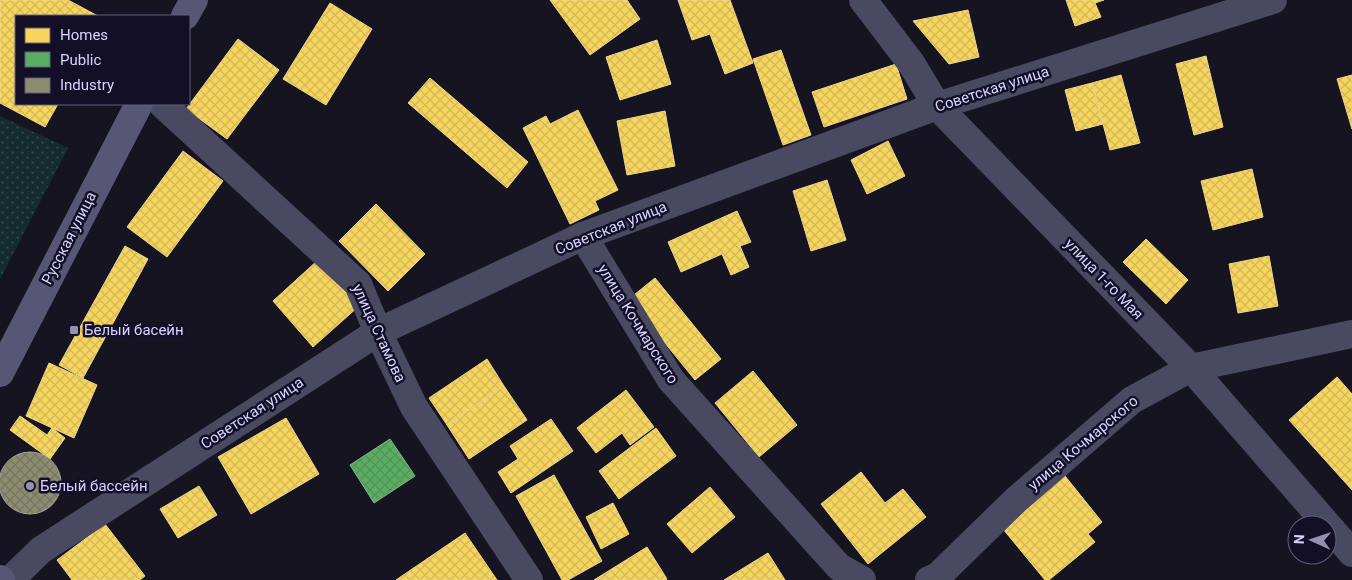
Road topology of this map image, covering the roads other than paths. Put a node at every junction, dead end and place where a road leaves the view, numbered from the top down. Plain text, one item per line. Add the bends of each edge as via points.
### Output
1 (194, 0) edge
2 (863, 0) edge
3 (1273, 0) edge
4 (186, 15) edge
5 (137, 105) edge
6 (163, 105) edge
7 (937, 106) junction
8 (583, 236) junction
9 (378, 332) junction
10 (1352, 334) edge
11 (1191, 368) junction
12 (0, 373) edge
13 (1352, 553) edge
14 (10, 580) edge
15 (528, 580) edge
16 (862, 580) edge
17 (929, 580) edge

1 - 4 main road
2 - 7 street, улица 1-го Мая via 911,62
3 - 7 street, Советская улица
5 - 12 main road, Русская улица
6 - 9 street, улица Стамова via 358,284
7 - 8 street, Советская улица
7 - 11 street, улица 1-го Мая
8 - 9 street, Советская улица
8 - 16 street, улица Кочмарского via 671,380 839,567
9 - 14 street, Советская улица via 41,550
9 - 15 street, улица Стамова via 414,407
10 - 11 street, улица Кочмарского
11 - 13 street, улица 1-го Мая
11 - 17 street, улица Кочмарского via 1132,400 1016,500 938,576

